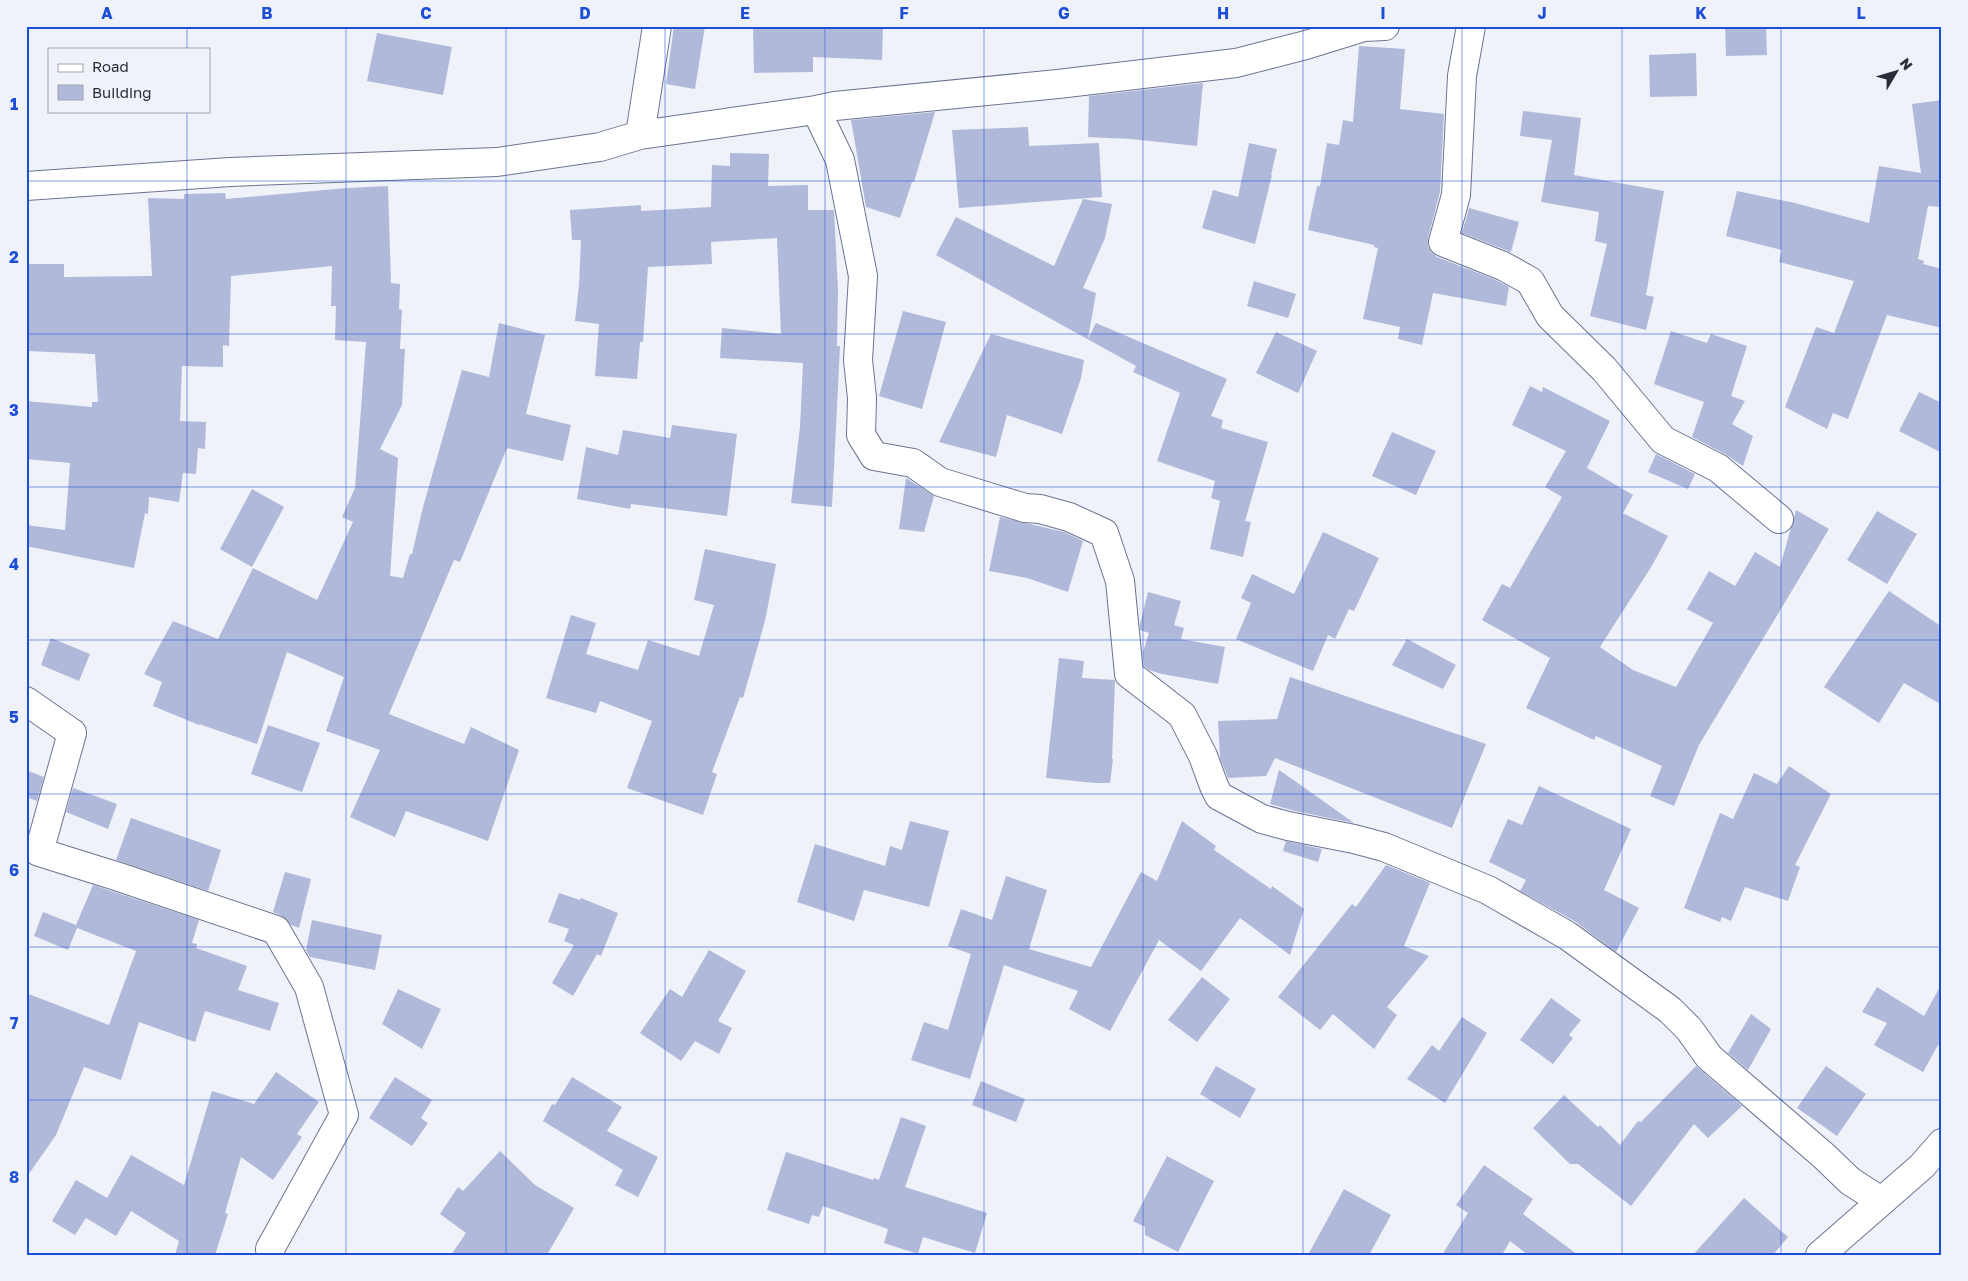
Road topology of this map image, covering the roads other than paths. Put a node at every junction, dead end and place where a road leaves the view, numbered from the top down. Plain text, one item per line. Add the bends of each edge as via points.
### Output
1 (657, 26) edge
2 (1386, 26) edge
3 (1471, 26) edge
4 (816, 110) junction
5 (640, 135) junction
6 (26, 186) edge
7 (1779, 519) dead end
8 (26, 701) edge
9 (72, 733) junction
10 (26, 842) edge
11 (1942, 1143) edge
12 (1881, 1201) junction
13 (270, 1249) dead end
14 (1820, 1255) edge

1 - 5 street
2 - 4 street via 1364,27 1236,62
3 - 7 street via 1462,76 1456,195 1443,242 1503,266 1530,281 1550,316 1604,369 1663,440 1718,468
4 - 5 street
4 - 12 street via 840,160 863,276 858,360 861,435 874,456 913,463 940,482 1025,508 1069,517 1104,533 1120,581 1129,674 1182,714 1220,796 1262,819 1384,847 1488,890 1568,936 1670,1010 1709,1057 1850,1181
5 - 6 street via 600,148 497,162 230,172
8 - 9 street
9 - 10 street
9 - 13 street via 40,852 276,930 309,986 344,1115
11 - 12 street via 1922,1166
12 - 14 street

